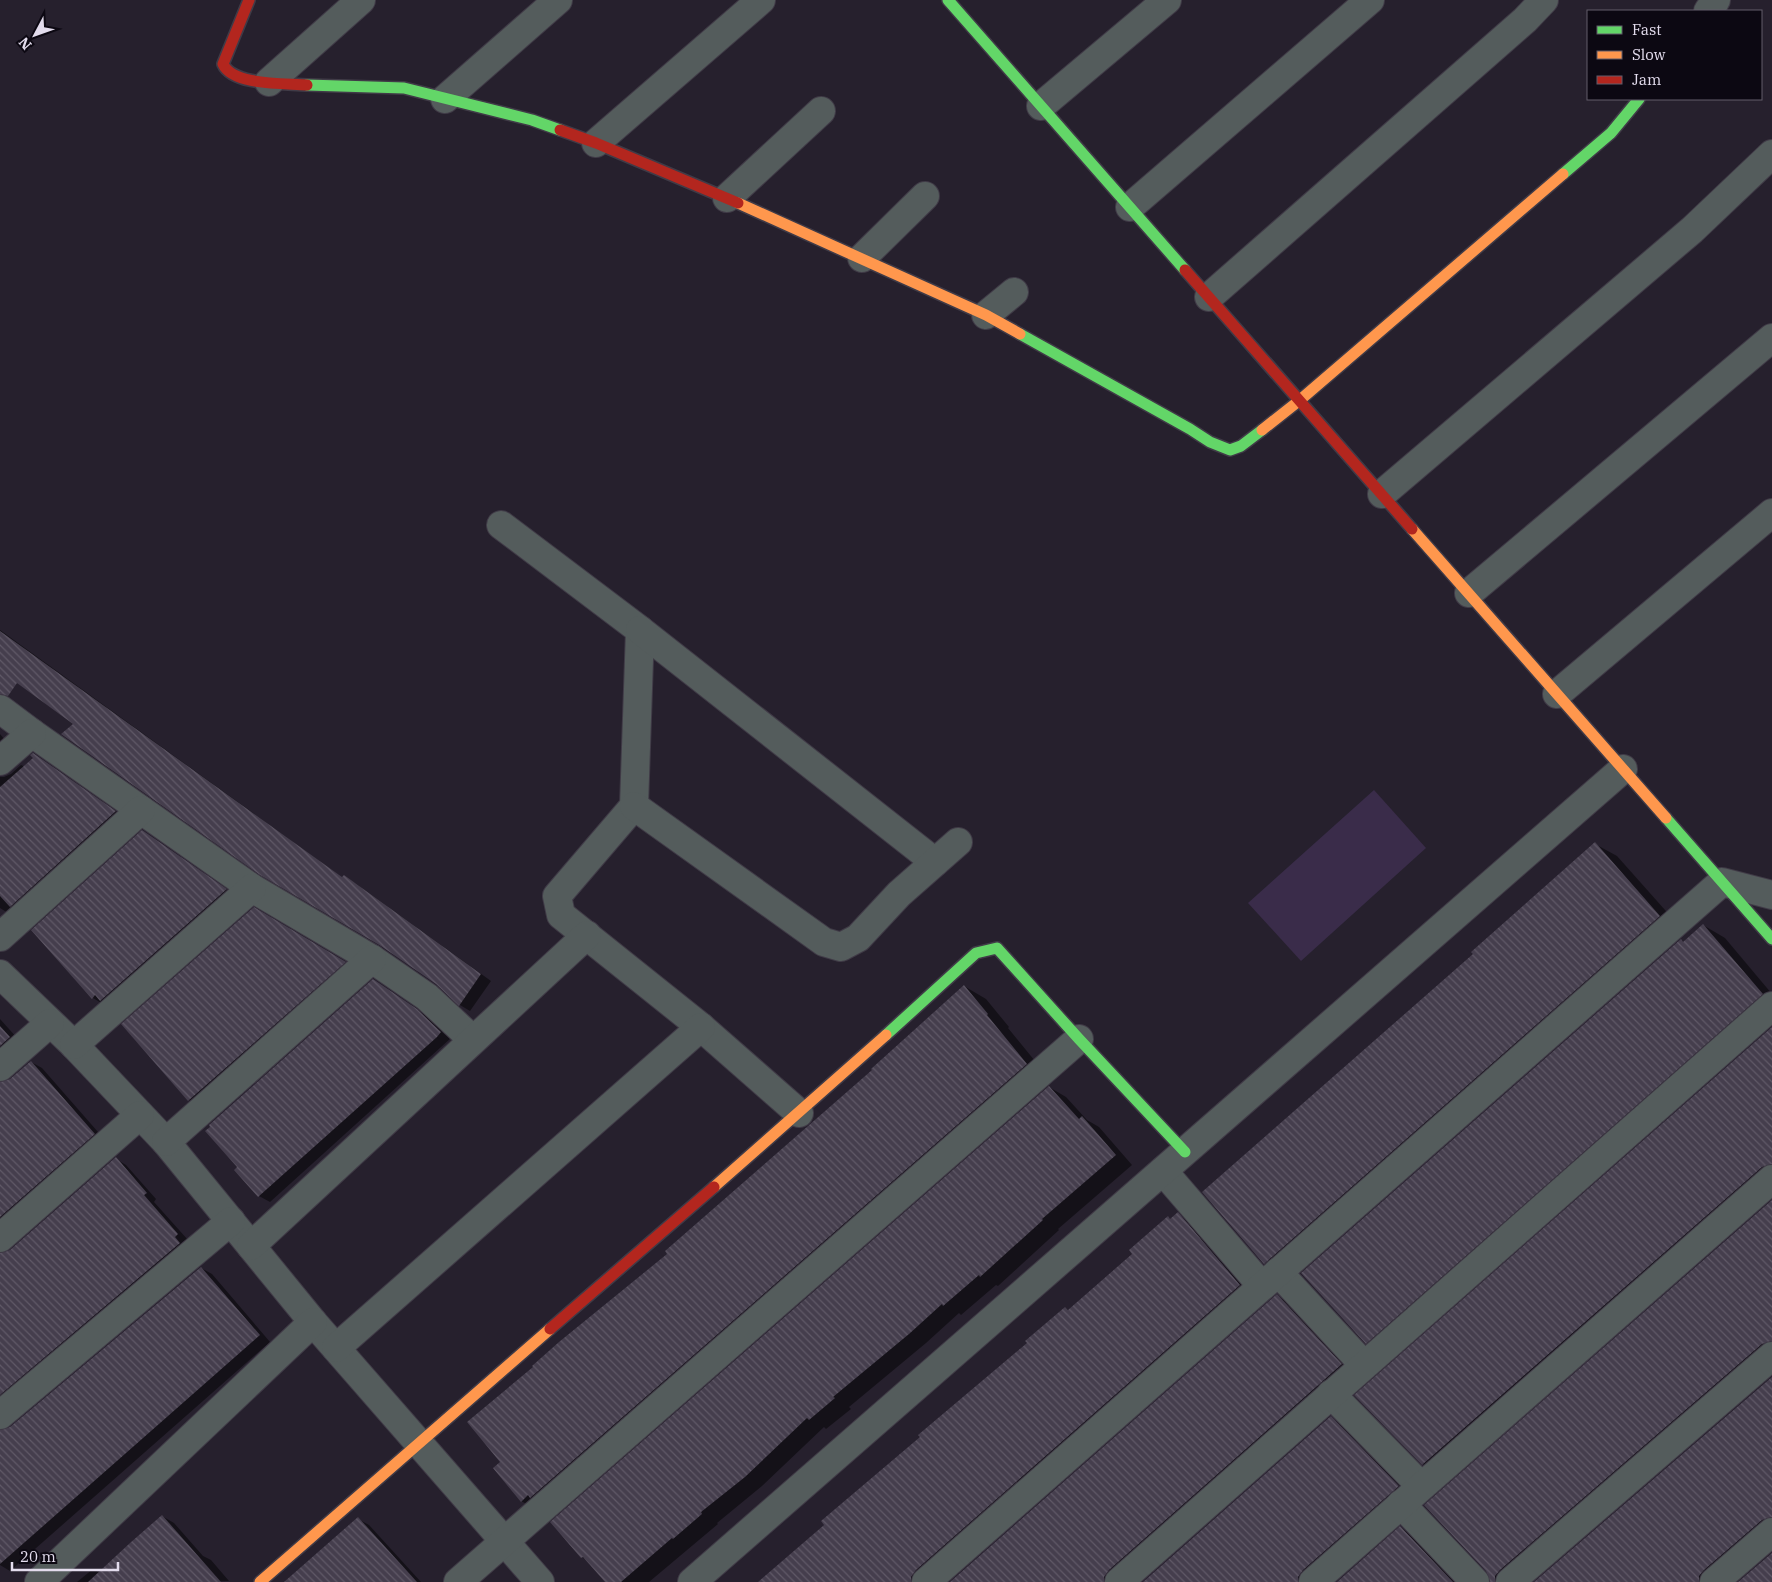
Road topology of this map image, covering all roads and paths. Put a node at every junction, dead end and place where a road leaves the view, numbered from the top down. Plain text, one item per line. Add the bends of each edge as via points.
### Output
1 (249, 0) edge
2 (361, 0) edge
3 (558, 0) edge
4 (761, 0) edge
5 (1167, 0) edge
6 (1370, 0) edge
7 (1544, 0) edge
8 (958, 4) edge
9 (269, 82) junction
10 (444, 99) junction
11 (1638, 100) edge
12 (1041, 106) junction
13 (821, 111) dead end
14 (596, 143) junction
15 (1772, 154) edge
16 (925, 196) dead end
17 (727, 198) junction
18 (1130, 207) junction
19 (862, 258) junction
20 (1014, 292) dead end
21 (1208, 297) junction
22 (986, 315) junction
23 (1772, 338) edge
24 (1300, 400) junction
25 (1382, 494) junction
26 (1772, 513) edge
27 (500, 525) dead end
28 (1469, 593) junction
29 (640, 630) junction
30 (1557, 694) junction
31 (0, 709) edge
32 (32, 733) junction
33 (0, 761) edge
34 (1623, 768) junction
35 (634, 806) junction
36 (141, 810) junction
37 (958, 842) dead end
38 (935, 862) junction
39 (1722, 882) junction
40 (252, 888) junction
41 (1772, 895) edge
42 (587, 935) junction
43 (0, 937) edge
44 (1772, 939) edge
45 (372, 959) junction
46 (0, 974) edge
47 (1772, 1006) edge
48 (50, 1022) junction
49 (701, 1027) junction
50 (1079, 1039) junction
51 (473, 1040) junction
52 (74, 1045) junction
53 (0, 1067) edge
54 (799, 1113) junction
55 (140, 1115) junction
56 (166, 1142) junction
57 (1185, 1152) junction
58 (1163, 1171) junction
59 (1772, 1179) edge
60 (232, 1221) junction
61 (0, 1238) edge
62 (251, 1246) junction
63 (1270, 1279) junction
64 (313, 1322) junction
65 (336, 1348) junction
66 (1772, 1356) edge
67 (1364, 1365) junction
68 (1331, 1394) junction
69 (0, 1415) edge
70 (418, 1444) junction
71 (1421, 1486) junction
72 (1401, 1504) junction
73 (1772, 1532) edge
74 (504, 1542) junction
75 (39, 1582) edge
76 (260, 1582) edge
77 (458, 1582) edge
78 (540, 1582) edge
79 (692, 1582) edge
80 (926, 1582) edge
81 (1119, 1582) edge
82 (1313, 1582) edge
83 (1474, 1582) edge
84 (1510, 1582) edge
85 (1714, 1582) edge

1 - 9 street via 223,64 232,76
2 - 9 street
3 - 10 street
4 - 14 street
5 - 12 street
6 - 18 street
7 - 21 street
8 - 12 street
9 - 10 street via 404,88
10 - 14 street via 532,120
11 - 24 street via 1611,133
12 - 18 street
13 - 17 street
14 - 17 street
15 - 25 street via 1692,230
16 - 19 street
17 - 19 street
18 - 21 street
19 - 22 street
20 - 22 street
21 - 24 street
22 - 24 street via 1210,442 1230,450 1241,446
23 - 28 street
24 - 25 street
25 - 28 street
26 - 30 street
27 - 29 street
28 - 30 street
29 - 35 street
29 - 38 street
30 - 34 street
31 - 32 street
32 - 33 street
32 - 36 street
34 - 39 street
34 - 57 street
35 - 38 street via 824,942 841,947 858,938 899,894
35 - 42 street via 557,896 561,915
36 - 40 street
36 - 43 street
37 - 38 street
39 - 41 street
39 - 44 street
39 - 63 street
40 - 45 street
40 - 52 street
42 - 49 street
42 - 51 street
45 - 51 street via 427,997
45 - 56 street
46 - 48 street
47 - 67 street
48 - 52 street
48 - 53 street
49 - 54 street
49 - 65 street
50 - 54 street via 997,948 976,953
50 - 57 street
50 - 74 street
51 - 62 street
52 - 55 street
54 - 70 street
55 - 56 street
55 - 61 street
56 - 60 street
57 - 58 street
58 - 63 street
58 - 79 street
59 - 71 street
60 - 62 street
60 - 69 street
62 - 64 street
63 - 67 street
63 - 80 street
64 - 65 street
64 - 75 street
65 - 70 street
66 - 84 street
67 - 68 street
68 - 71 street
68 - 81 street
70 - 74 street
70 - 76 street
71 - 72 street
72 - 82 street
72 - 83 street
73 - 85 street
74 - 77 street
74 - 78 street

